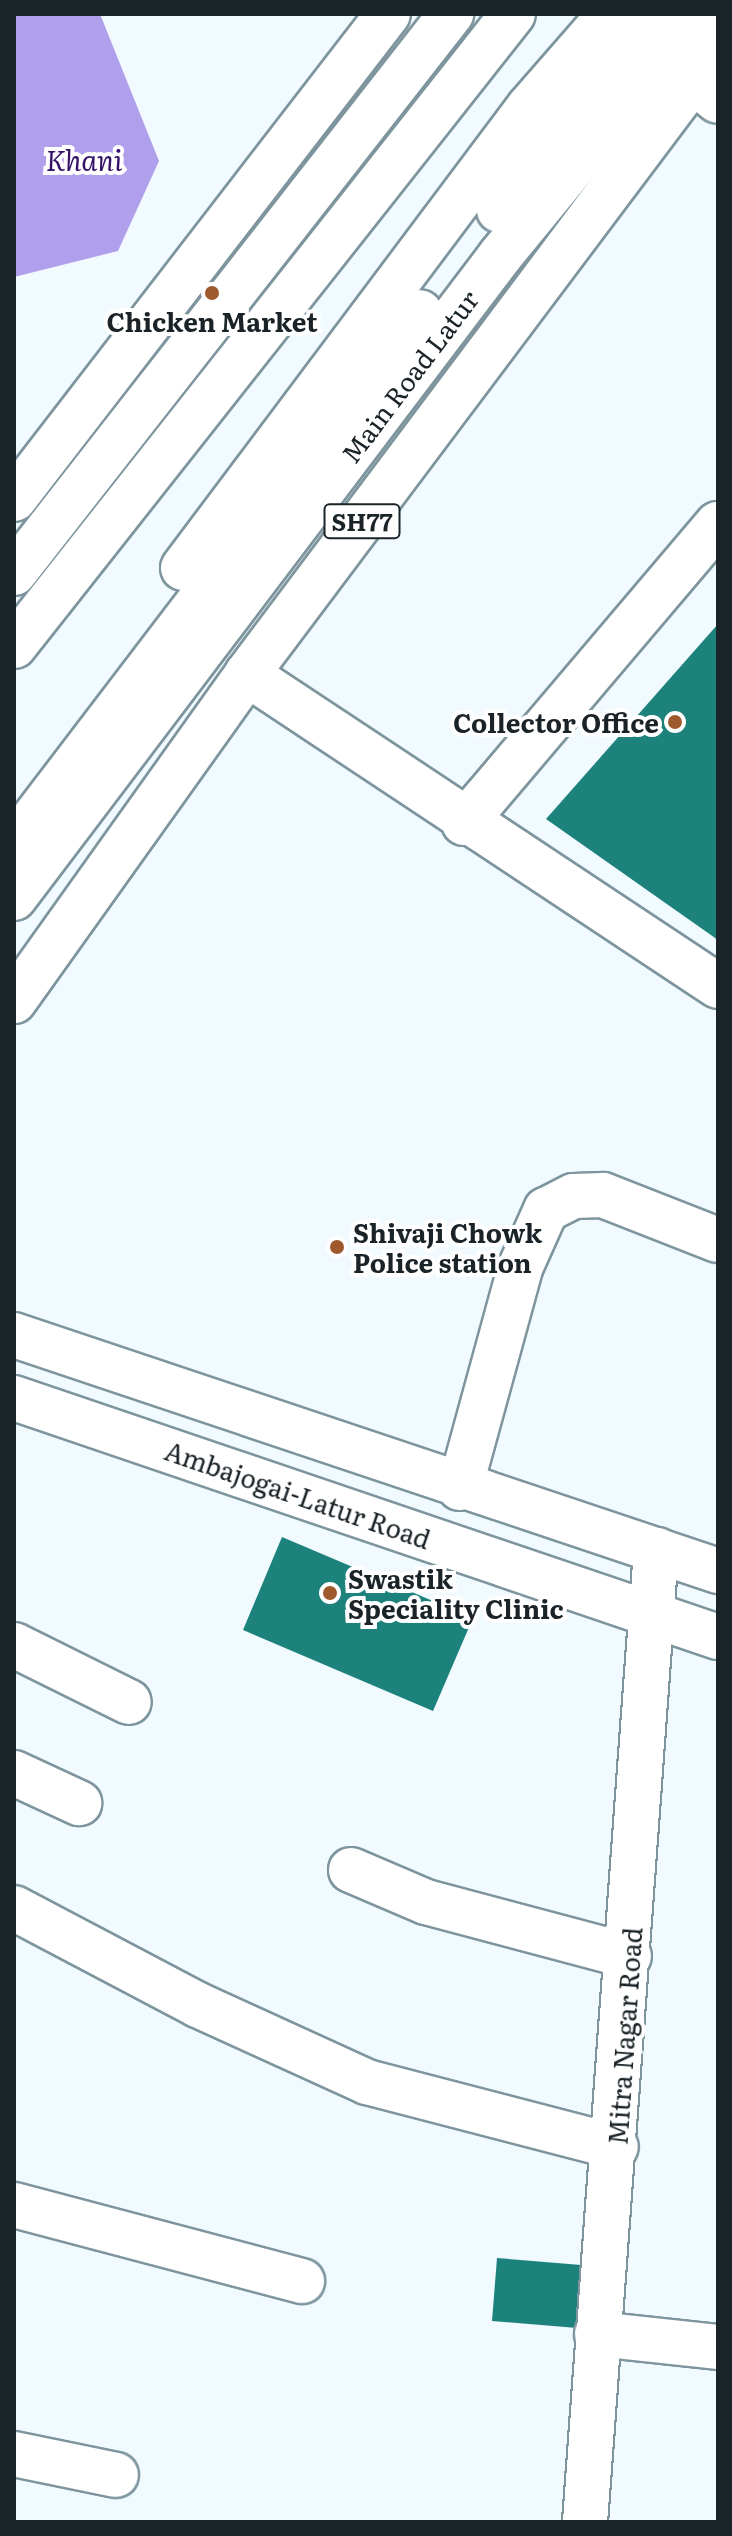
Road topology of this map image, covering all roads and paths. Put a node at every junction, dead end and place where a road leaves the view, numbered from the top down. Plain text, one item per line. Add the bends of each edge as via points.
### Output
1 (388, 14) edge
2 (451, 14) edge
3 (513, 14) edge
4 (610, 14) edge
5 (653, 14) edge
6 (699, 14) edge
7 (423, 52) junction
8 (709, 76) edge
9 (459, 83) junction
10 (14, 499) edge
11 (718, 524) edge
12 (14, 573) edge
13 (14, 646) edge
14 (247, 674) junction
15 (14, 800) edge
16 (464, 823) junction
17 (14, 844) edge
18 (14, 898) edge
19 (718, 986) edge
20 (14, 1001) edge
21 (718, 1240) edge
22 (14, 1335) edge
23 (14, 1398) edge
24 (460, 1488) junction
25 (656, 1550) junction
26 (718, 1571) edge
27 (653, 1615) junction
28 (718, 1637) edge
29 (14, 1645) edge
30 (129, 1702) dead end
31 (14, 1773) edge
32 (79, 1803) dead end
33 (351, 1870) dead end
34 (14, 1908) edge
35 (629, 1956) junction
36 (616, 2147) junction
37 (14, 2205) edge
38 (302, 2281) dead end
39 (597, 2334) junction
40 (718, 2347) edge
41 (14, 2454) edge
42 (116, 2475) dead end
43 (585, 2522) edge

1 - 7 main road
1 - 10 main road
2 - 7 main road
3 - 9 main road
4 - 15 main road via 529,107
5 - 17 main road, Main Road Latur
6 - 18 main road, Main Road Latur / SH77 via 500,256
7 - 9 main road
7 - 12 main road
8 - 14 main road, SH77
9 - 13 main road
11 - 16 main road
14 - 16 main road
14 - 20 main road, SH77
16 - 19 main road
21 - 24 main road via 603,1195 574,1196 546,1210 520,1268
22 - 24 main road
23 - 27 main road, Ambajogai-Latur Road
24 - 25 main road
25 - 26 main road
25 - 27 main road, Mitra Nagar Road
27 - 28 main road, Ambajogai-Latur Road
27 - 35 main road, Mitra Nagar Road
29 - 30 main road
31 - 32 main road
33 - 35 main road via 426,1902
34 - 36 main road via 367,2082
35 - 36 main road, Mitra Nagar Road
36 - 39 main road, Mitra Nagar Road
37 - 38 main road
39 - 40 main road
39 - 43 main road, Mitra Nagar Road
41 - 42 main road

